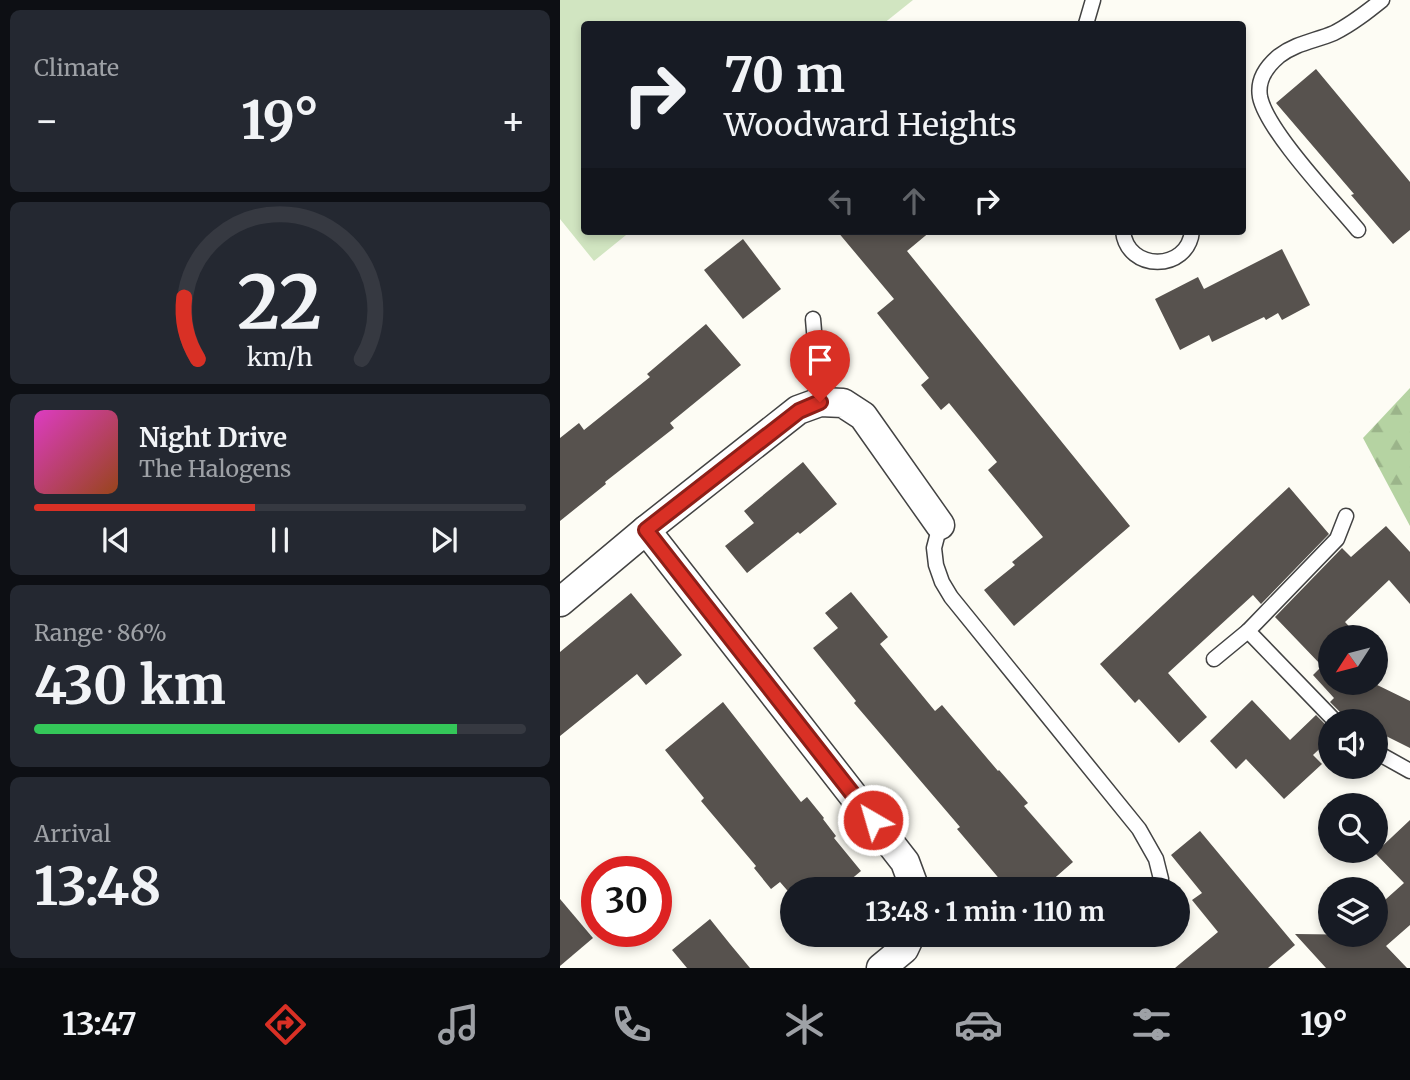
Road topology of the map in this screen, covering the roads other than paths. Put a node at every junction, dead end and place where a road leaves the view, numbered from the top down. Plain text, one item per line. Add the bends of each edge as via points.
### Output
1 (1093, 0) edge
2 (1382, 0) edge
3 (1087, 21) edge
4 (1358, 230) dead end
5 (1124, 235) edge
6 (1191, 235) edge
7 (813, 319) dead end
8 (820, 402) junction
9 (1346, 516) dead end
10 (940, 525) joint
11 (646, 530) junction
12 (560, 602) edge
13 (1248, 631) junction
14 (1214, 659) dead end
15 (1323, 709) edge
16 (1388, 759) edge
17 (1410, 771) edge
18 (911, 877) edge
19 (1160, 877) edge
20 (905, 947) edge
21 (881, 968) edge

1 - 3 lane
2 - 4 lane via 1352,24 1297,44 1279,56 1264,72 1260,85 1271,123
5 - 6 lane via 1137,257 1160,263 1181,255
7 - 8 lane
8 - 10 street via 843,403 863,415
8 - 11 street via 799,411
9 - 13 lane via 1337,539
10 - 19 lane via 934,548 942,582 1139,829
11 - 12 street
11 - 18 street via 905,862
13 - 14 lane
13 - 15 lane
16 - 17 lane
20 - 21 street

